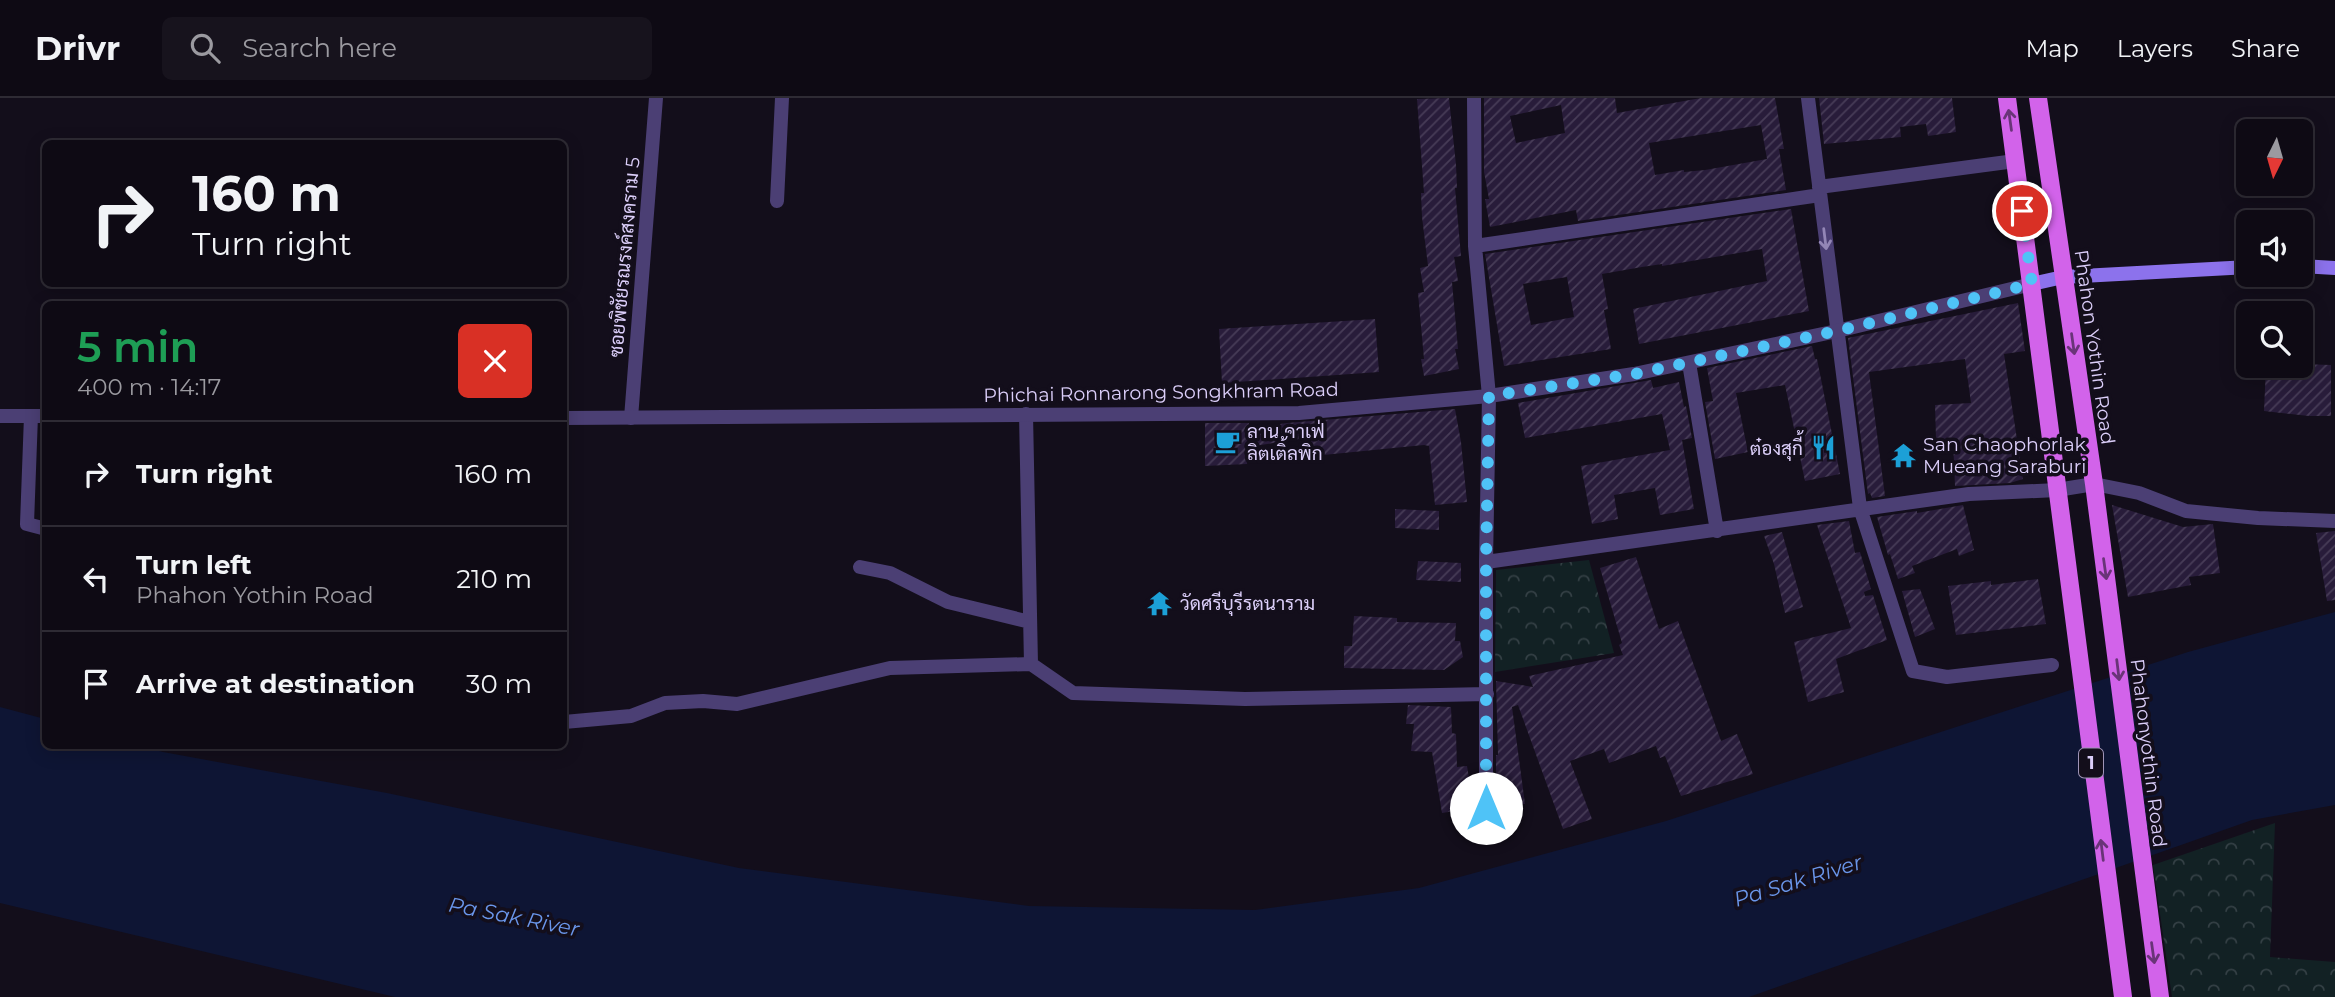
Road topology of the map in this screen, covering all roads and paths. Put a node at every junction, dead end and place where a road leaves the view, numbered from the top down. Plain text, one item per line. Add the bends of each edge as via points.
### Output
1 (656, 98) edge
2 (782, 98) edge
3 (1474, 98) edge
4 (1808, 98) edge
5 (2007, 98) edge
6 (2038, 98) edge
7 (2015, 161) junction
8 (1819, 191) junction
9 (777, 201) dead end
10 (1475, 246) junction
11 (2313, 266) edge
12 (2335, 268) edge
13 (2236, 269) edge
14 (2063, 276) junction
15 (2032, 284) junction
16 (1837, 331) junction
17 (1689, 363) junction
18 (1489, 396) junction
19 (1026, 414) junction
20 (0, 416) edge
21 (38, 416) edge
22 (567, 418) edge
23 (631, 418) junction
24 (2094, 484) junction
25 (2057, 490) junction
26 (1860, 508) junction
27 (2335, 521) edge
28 (42, 528) edge
29 (1717, 531) junction
30 (1486, 562) junction
31 (860, 567) dead end
32 (2109, 602) joint
33 (1030, 622) junction
34 (1031, 664) junction
35 (2052, 665) dead end
36 (1487, 694) junction
37 (567, 722) edge
38 (1486, 808) dead end
39 (2123, 997) edge
40 (2160, 997) edge

1 - 23 street, ซอยพิชัยรณรงค์สงคราม 5
2 - 9 street
3 - 10 street
4 - 8 street
7 -> 5 main road, 1
6 - 14 main road, Phahon Yothin Road / 1
7 - 8 street
7 - 15 main road, 1
8 - 10 street
8 -> 16 street
10 - 18 street
11 - 12 main road
13 - 14 main road, Phichai Ronnarong Songkhram Road
14 - 15 main road, Phichai Ronnarong Songkhram Road
14 -> 24 main road, Phahon Yothin Road / 1
15 - 16 street, Phichai Ronnarong Songkhram Road
15 - 25 main road, 1
16 - 17 street, Phichai Ronnarong Songkhram Road
16 - 26 street
17 - 18 street, Phichai Ronnarong Songkhram Road
17 - 29 street
18 - 19 street, Phichai Ronnarong Songkhram Road via 1299,413
18 - 30 street
19 - 23 street, Phichai Ronnarong Songkhram Road
19 - 33 street
20 - 21 street
21 - 28 street via 27,524
22 - 23 street, Phichai Ronnarong Songkhram Road
24 - 25 street
24 - 27 street via 2139,493 2186,511
24 -> 32 main road, Phahon Yothin Road / 1
25 - 26 street via 1969,494
39 -> 25 main road, 1
26 - 29 street
26 - 35 street via 1913,671 1947,677
29 - 30 street
30 - 36 street
31 - 33 street via 890,573 948,602
32 -> 40 main road, Phahonyothin Road / 1
33 - 34 street
34 - 36 street via 1073,693 1245,699
34 - 37 street via 890,668 737,704 665,703 631,716
36 - 38 street

